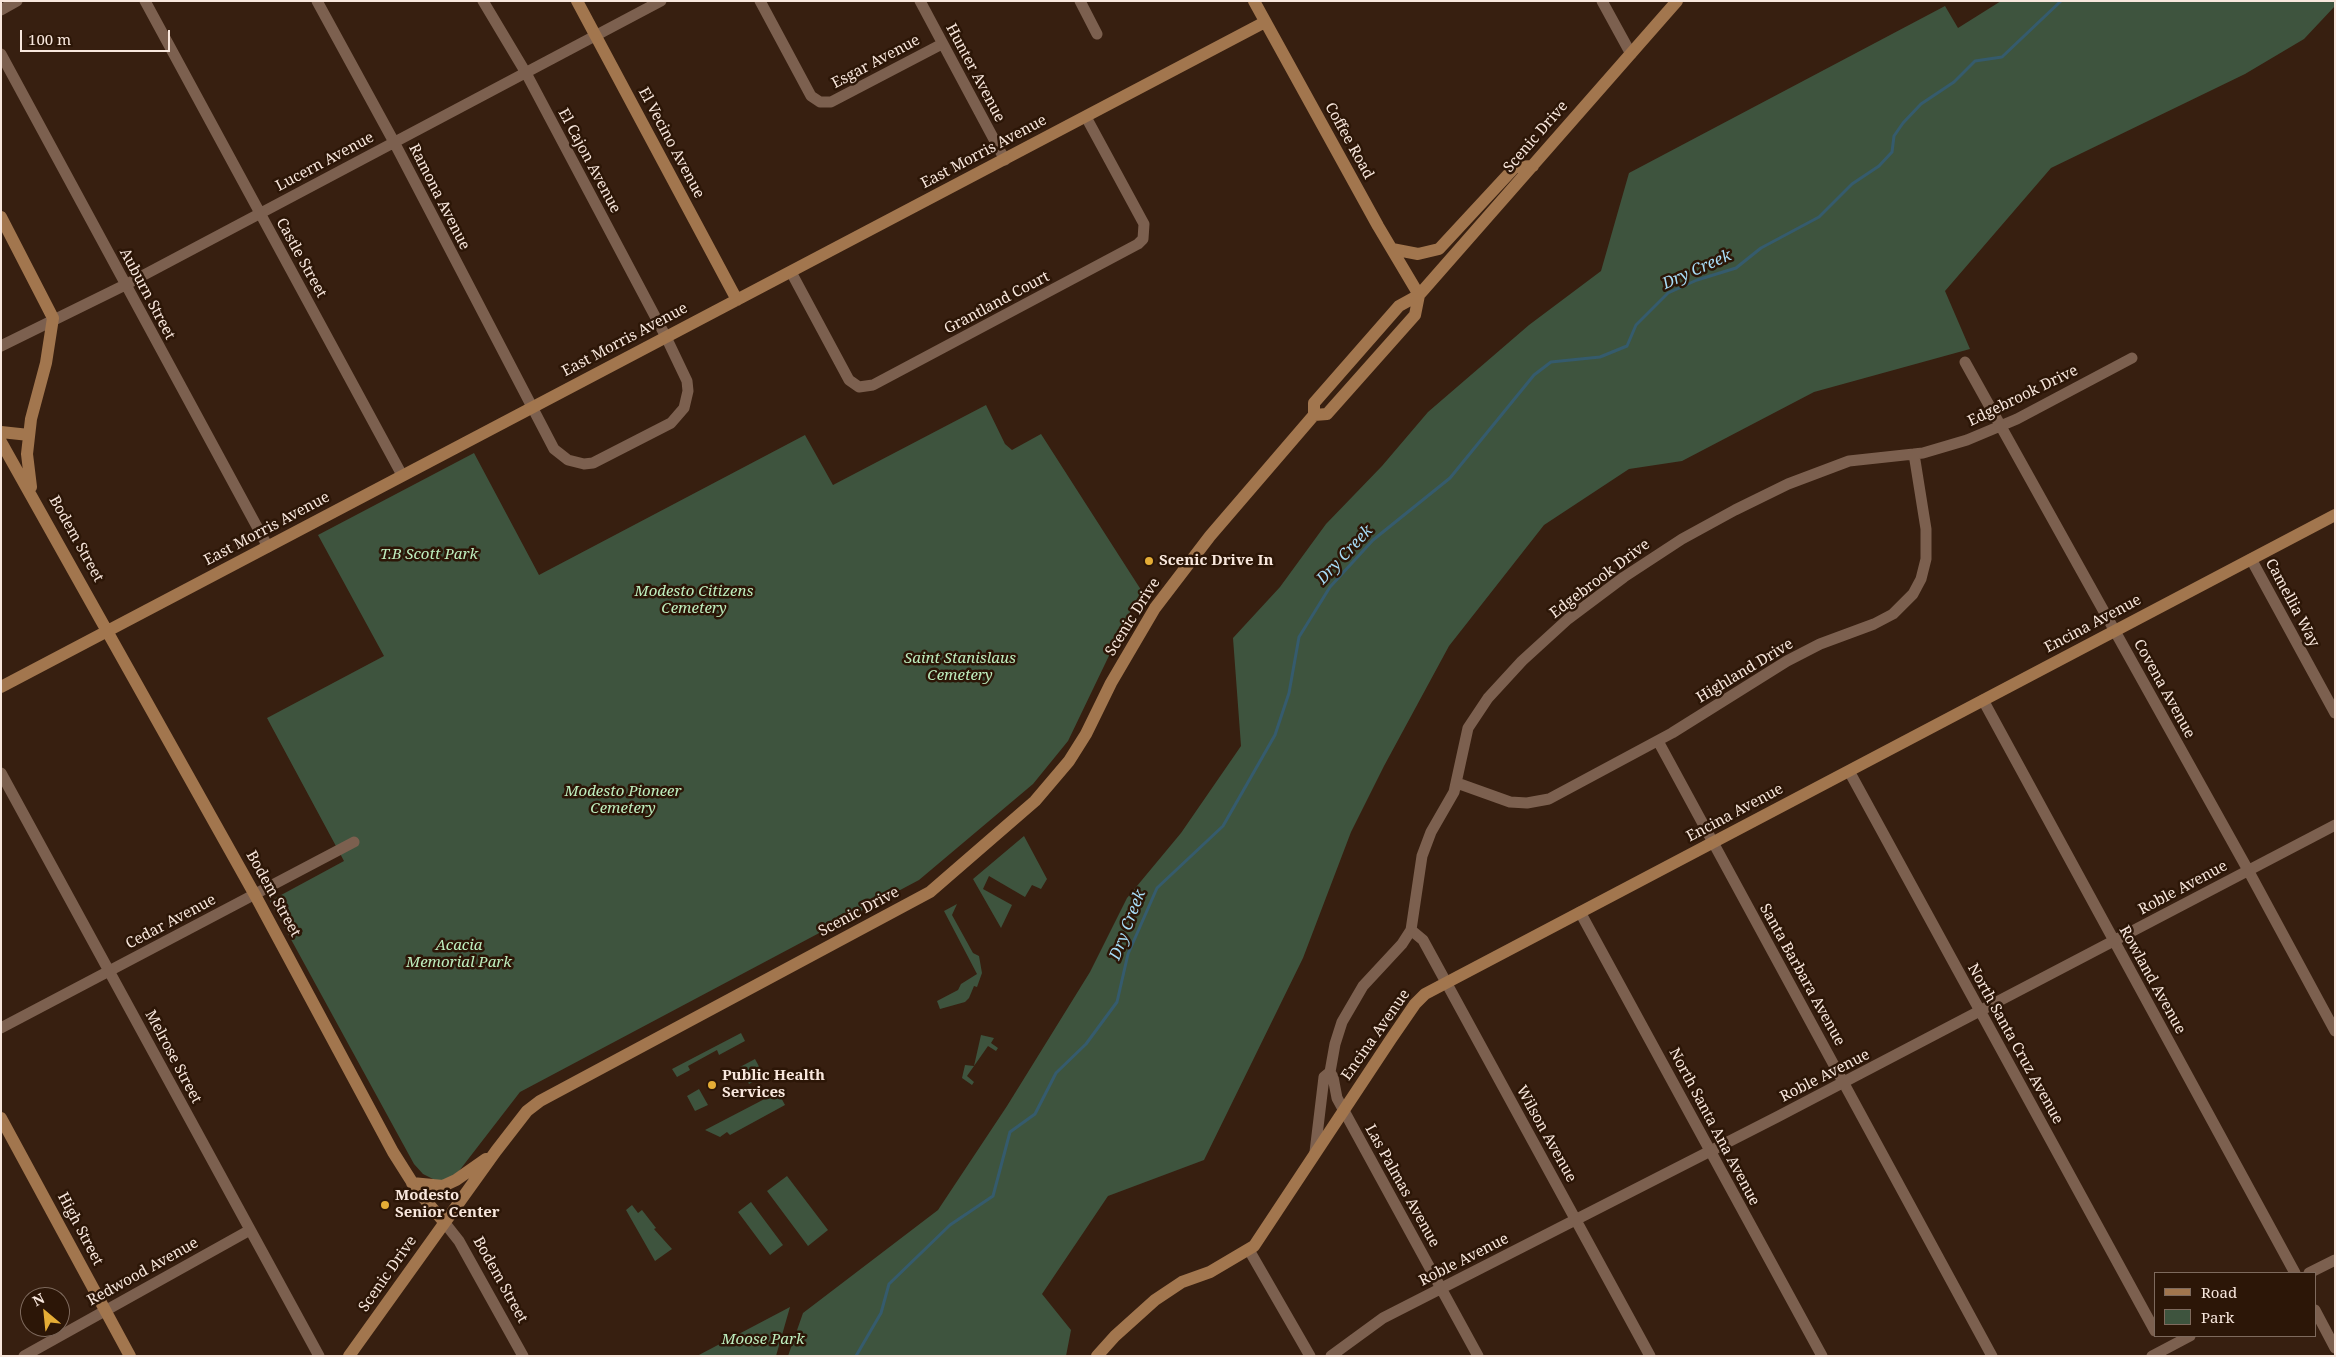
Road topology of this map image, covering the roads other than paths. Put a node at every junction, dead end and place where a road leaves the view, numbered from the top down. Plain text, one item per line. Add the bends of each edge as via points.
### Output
1 (17, 1) edge
2 (145, 1) edge
3 (317, 1) edge
4 (483, 1) edge
5 (577, 1) edge
6 (661, 1) edge
7 (760, 1) edge
8 (920, 1) edge
9 (1080, 1) edge
10 (1254, 1) edge
11 (1602, 1) edge
12 (1677, 1) edge
13 (1, 10) edge
14 (1265, 22) junction
15 (1097, 34) dead end
16 (596, 35) junction
17 (942, 44) junction
18 (1, 54) edge
19 (1631, 54) junction
20 (526, 72) junction
21 (1086, 117) junction
22 (394, 142) junction
23 (1005, 160) junction
24 (1533, 166) junction
25 (260, 214) junction
26 (1, 217) edge
27 (1392, 249) junction
28 (791, 272) junction
29 (125, 285) junction
30 (1419, 295) junction
31 (737, 300) junction
32 (54, 318) junction
33 (666, 337) junction
34 (1, 346) edge
35 (2132, 358) dead end
36 (1965, 362) dead end
37 (532, 409) junction
38 (1314, 415) junction
39 (2000, 427) junction
40 (1, 432) edge
41 (29, 435) junction
42 (1, 442) edge
43 (1914, 454) junction
44 (402, 475) junction
45 (32, 493) junction
46 (2335, 515) edge
47 (268, 547) junction
48 (2251, 559) junction
49 (109, 631) junction
50 (2114, 632) junction
51 (1, 687) edge
52 (1984, 700) junction
53 (2335, 713) edge
54 (1658, 741) junction
55 (1849, 771) junction
56 (1, 773) edge
57 (1457, 782) junction
58 (2335, 825) edge
59 (354, 842) dead end
60 (1713, 843) junction
61 (2248, 870) junction
62 (255, 895) junction
63 (1580, 912) junction
64 (1411, 930) junction
65 (2114, 941) junction
66 (109, 971) junction
67 (1446, 983) junction
68 (1981, 1011) junction
69 (1, 1028) edge
70 (2335, 1031) edge
71 (1330, 1072) junction
72 (1843, 1083) junction
73 (1344, 1110) junction
74 (1, 1118) edge
75 (496, 1151) junction
76 (1710, 1152) junction
77 (1315, 1153) junction
78 (412, 1183) junction
79 (1577, 1219) junction
80 (444, 1222) junction
81 (250, 1230) junction
82 (1249, 1250) junction
83 (2335, 1260) edge
84 (2294, 1272) edge
85 (2311, 1272) edge
86 (1441, 1289) junction
87 (105, 1310) junction
88 (2316, 1312) edge
89 (2154, 1328) edge
90 (2159, 1337) edge
91 (2189, 1337) edge
92 (2335, 1348) edge
93 (2167, 1352) edge
94 (24, 1356) edge
95 (130, 1356) edge
96 (319, 1356) edge
97 (349, 1356) edge
98 (523, 1356) edge
99 (1097, 1356) edge
100 (1310, 1356) edge
101 (1331, 1356) edge
102 (1478, 1356) edge
103 (1650, 1356) edge
104 (1822, 1356) edge
105 (1992, 1356) edge
106 (2152, 1356) edge

1 - 13 street
2 - 25 street, Castle Street
3 - 22 street, Ramona Avenue
4 - 20 street, El Cajon Avenue
5 - 16 street, El Vecino Avenue
6 - 16 street, Lucern Avenue
7 - 17 street, Esgar Avenue via 811,96 820,102 831,102
8 - 17 street, Hunter Avenue
9 - 15 street
10 - 14 street, Coffee Road
11 - 19 street
12 - 19 street, Scenic Drive
14 - 21 street, East Morris Avenue
14 - 27 street, Coffee Road
16 - 20 street, Lucern Avenue
16 - 31 street, El Vecino Avenue
17 - 23 street, Hunter Avenue
18 - 29 street, Auburn Street
19 - 24 street, Scenic Drive
20 - 22 street, Lucern Avenue
20 - 33 street, El Cajon Avenue
21 - 23 street, East Morris Avenue
21 - 28 street, Grantland Court via 1144,224 1143,239 873,385 859,387 849,380
22 - 25 street, Lucern Avenue
22 - 37 street, Ramona Avenue
23 - 28 street, East Morris Avenue
24 - 27 street via 1515,167 1439,249 1418,254
24 - 30 street, Scenic Drive
25 - 29 street, Lucern Avenue
25 - 44 street, Castle Street
26 - 32 street
27 - 30 street, Coffee Road
28 - 31 street, East Morris Avenue
29 - 32 street, Lucern Avenue
29 - 47 street, Auburn Street
30 - 38 street, Scenic Drive via 1399,306 1314,403
30 - 38 street, Scenic Drive via 1415,315 1327,414
31 - 33 street, East Morris Avenue
32 - 34 street, Lucern Avenue
32 - 41 street
33 - 37 street, East Morris Avenue
33 - 37 street, El Cajon Avenue via 687,381 688,390 684,408 671,423 597,461 576,463 554,449
35 - 39 street, Edgebrook Drive
36 - 39 street, Covena Avenue
37 - 44 street, East Morris Avenue
38 - 75 street, Scenic Drive via 1183,569 1134,643 1075,751 1035,801 930,892 547,1096 528,1111
39 - 43 street, Edgebrook Drive via 1957,444
39 - 50 street, Covena Avenue
40 - 41 street
41 - 45 street via 27,454
42 - 45 street, Bodem Street
43 - 54 street, Highland Drive via 1926,529 1926,559 1918,587 1906,603 1881,621 1820,644 1787,661
43 - 57 street, Edgebrook Drive via 1849,461 1788,484 1699,529 1613,584 1536,648 1479,709 1466,734
44 - 47 street, East Morris Avenue
45 - 49 street, Bodem Street
46 - 48 street, Encina Avenue
47 - 49 street, East Morris Avenue
48 - 50 street, Encina Avenue
48 - 53 street, Camellia Way
49 - 51 street, East Morris Avenue
49 - 62 street, Bodem Street
50 - 52 street, Encina Avenue
50 - 61 street, Covena Avenue
52 - 55 street, Encina Avenue
52 - 65 street, Rowland Avenue
54 - 57 street, Highland Drive via 1587,780 1539,801 1510,802
54 - 60 street, Santa Barbara Avenue
55 - 60 street, Encina Avenue
55 - 68 street, North Santa Cruz Avenue
56 - 66 street, Melrose Street
57 - 64 street, Edgebrook Drive via 1424,846
58 - 61 street, Roble Avenue
59 - 62 street, Cedar Avenue
60 - 63 street, Encina Avenue
60 - 72 street, Santa Barbara Avenue
61 - 65 street, Roble Avenue
61 - 70 street, Covena Avenue
62 - 66 street, Cedar Avenue
62 - 78 street, Bodem Street
63 - 67 street, Encina Avenue
63 - 76 street, North Santa Ana Avenue
64 - 67 street, Wilson Avenue via 1422,938
64 - 71 street, Edgebrook Drive via 1351,1004 1337,1034
65 - 68 street, Roble Avenue
65 - 84 street, Rowland Avenue
66 - 69 street, Cedar Avenue
66 - 81 street, Melrose Street
67 - 73 street, Encina Avenue via 1419,999
67 - 79 street, Wilson Avenue
68 - 72 street, Roble Avenue
68 - 89 street, North Santa Cruz Avenue
71 - 73 street, Edgebrook Drive via 1336,1096
71 - 77 street, Edgebrook Drive via 1324,1077
72 - 76 street, Roble Avenue
72 - 105 street, Santa Barbara Avenue
73 - 77 street, Encina Avenue
73 - 86 street, Las Palmas Avenue
74 - 87 street, High Street
75 - 78 street via 449,1184 438,1187
75 - 80 street, Scenic Drive
76 - 79 street, Roble Avenue
76 - 104 street, North Santa Ana Avenue
77 - 82 street, Encina Avenue
78 - 80 street, Bodem Street
79 - 86 street, Roble Avenue
79 - 103 street, Wilson Avenue
80 - 97 street, Scenic Drive
80 - 98 street, Bodem Street via 459,1241
81 - 87 street, Redwood Avenue
81 - 96 street, Melrose Street
82 - 99 street via 1162,1295 1134,1317
82 - 100 street
83 - 85 street
86 - 101 street, Roble Avenue via 1383,1318
86 - 102 street, Las Palmas Avenue
87 - 94 street, Redwood Avenue
87 - 95 street, High Street
88 - 92 street
90 - 93 street
91 - 93 street
93 - 106 street

